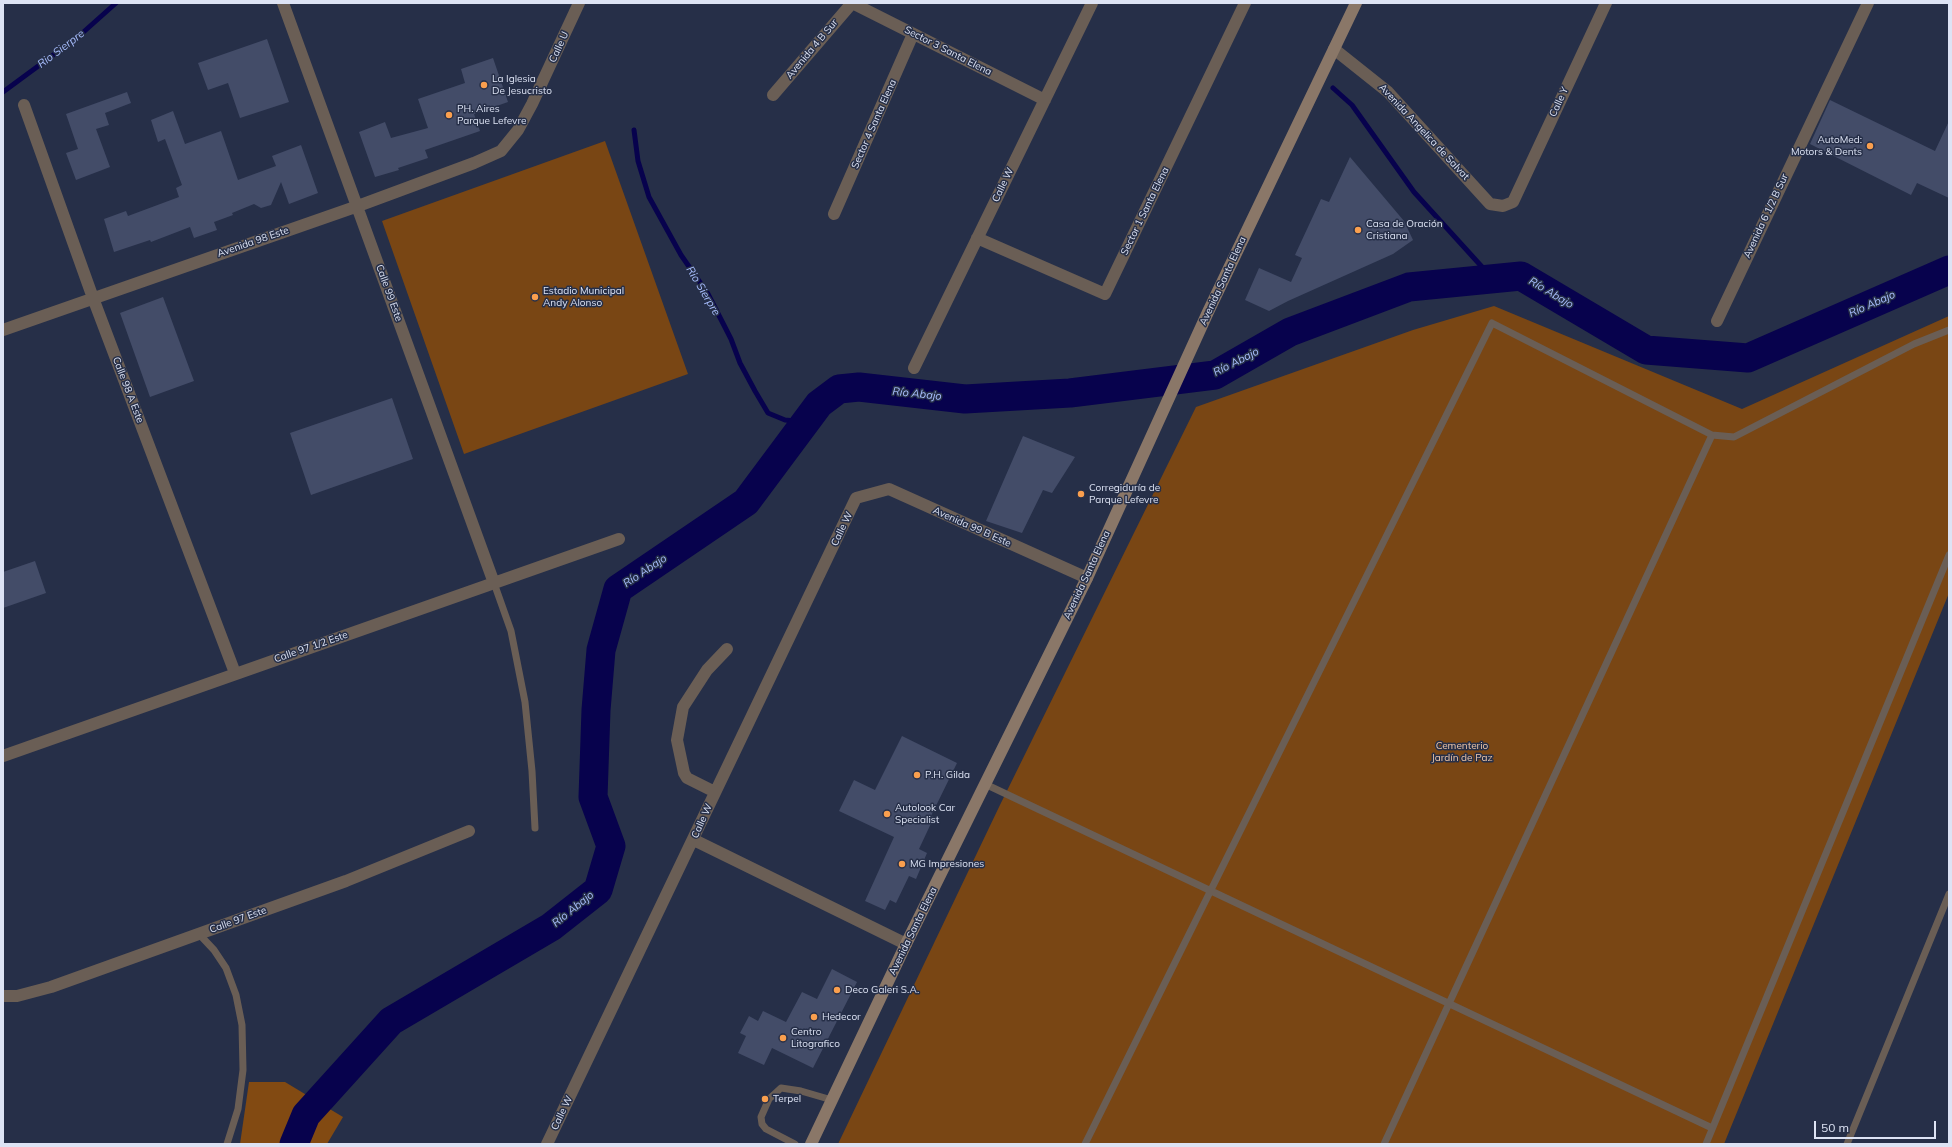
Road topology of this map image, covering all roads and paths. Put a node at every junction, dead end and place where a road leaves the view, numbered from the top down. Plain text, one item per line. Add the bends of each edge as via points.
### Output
1 (283, 3) edge
2 (579, 3) edge
3 (852, 3) edge
4 (1092, 3) edge
5 (1245, 3) edge
6 (1356, 3) edge
7 (1606, 3) edge
8 (1868, 3) edge
9 (914, 34) junction
10 (1334, 49) junction
11 (773, 95) dead end
12 (1045, 100) junction
13 (24, 105) dead end
14 (501, 151) joint
15 (1513, 202) joint
16 (358, 206) junction
17 (834, 214) dead end
18 (977, 238) junction
19 (93, 298) junction
20 (1717, 321) dead end
21 (3, 330) edge
22 (1949, 330) edge
23 (914, 368) dead end
24 (1712, 435) junction
25 (856, 498) joint
26 (619, 539) dead end
27 (1949, 555) edge
28 (1087, 578) junction
29 (494, 583) junction
30 (727, 649) dead end
31 (236, 673) junction
32 (3, 756) edge
33 (985, 784) junction
34 (715, 792) junction
35 (535, 828) dead end
36 (469, 831) dead end
37 (694, 840) junction
38 (1211, 891) junction
39 (1949, 894) edge
40 (199, 934) junction
41 (906, 944) junction
42 (3, 996) edge
43 (1450, 1004) junction
44 (832, 1100) junction
45 (1712, 1128) junction
46 (227, 1144) edge
47 (547, 1144) edge
48 (796, 1144) edge
49 (811, 1144) edge
50 (1085, 1144) edge
51 (1384, 1144) edge
52 (1706, 1144) edge
53 (1847, 1144) edge

1 - 16 street, Calle 99 Este
2 - 14 street, Calle U via 532,104 518,130
3 - 9 street, Sector 3 Santa Elena
3 - 11 street, Avenida 4 B Sur
4 - 12 street, Calle W
5 - 18 street, Sector 1 Santa Elena via 1105,294
6 - 10 street, Avenida Santa Elena
7 - 15 street, Calle Y
8 - 20 street, Avenida 6 1/2 B Sur
9 - 12 street, Sector 3 Santa Elena
9 - 17 street, Sector 4 Santa Elena
10 - 15 street, Avenida Angelica de Salvat via 1388,92 1490,204 1503,206
10 - 28 street, Avenida Santa Elena via 1208,312
12 - 18 street, Calle W
13 - 19 street, Calle 98 A Este
14 - 16 street, Avenida 98 Este
16 - 19 street, Avenida 98 Este
16 - 29 street, Calle 99 Este
18 - 23 street, Calle W
19 - 21 street, Avenida 98 Este
19 - 31 street, Calle 98 A Este
22 - 24 lane via 1914,344 1734,437
24 - 38 lane via 1492,323
24 - 43 lane
25 - 28 street, Avenida 99 B Este via 889,489
25 - 34 street, Calle W
26 - 29 street, Calle 97 1/2 Este
27 - 45 lane
28 - 33 street, Avenida Santa Elena
29 - 31 street, Calle 97 1/2 Este
29 - 35 lane via 511,631 525,702
30 - 34 street via 707,670 683,707 677,740 684,773 688,778
31 - 32 street, Calle 97 1/2 Este
33 - 38 lane
33 - 41 street, Avenida Santa Elena
34 - 37 street, Calle W
36 - 40 street, Calle 97 Este via 346,881
37 - 41 street
37 - 47 street, Calle W
38 - 43 lane
38 - 50 lane
39 - 53 lane
40 - 42 street, Calle 97 Este via 51,986 17,996
40 - 46 lane via 226,968 236,994 242,1025 243,1070 238,1109
41 - 44 street, Avenida Santa Elena
43 - 45 lane
43 - 51 lane
44 - 48 lane via 781,1088 769,1099 761,1117 762,1124 766,1129
44 - 49 street, Avenida Santa Elena
45 - 52 lane

